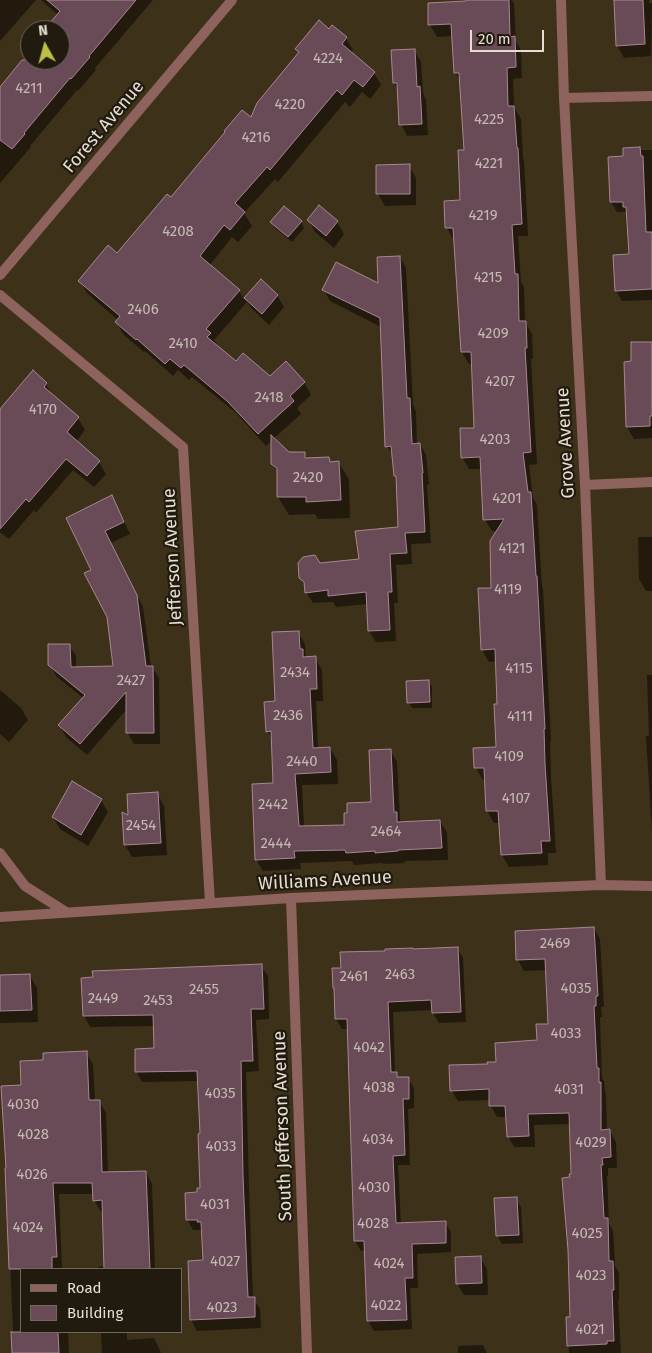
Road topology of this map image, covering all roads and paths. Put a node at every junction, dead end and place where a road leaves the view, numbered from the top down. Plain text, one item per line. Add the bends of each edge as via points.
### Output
1 (232, 0) edge
2 (561, 0) edge
3 (652, 96) edge
4 (564, 98) junction
5 (0, 275) edge
6 (0, 295) edge
7 (652, 482) edge
8 (585, 485) junction
9 (0, 853) edge
10 (601, 885) junction
11 (652, 886) edge
12 (291, 898) junction
13 (210, 902) junction
14 (66, 912) junction
15 (0, 917) edge
16 (308, 1353) edge

1 - 5 street, Forest Avenue
2 - 4 street, Grove Avenue
3 - 4 street
4 - 8 street, Grove Avenue
6 - 13 street, Jefferson Avenue via 183,447
7 - 8 street
8 - 10 street, Grove Avenue
9 - 14 street via 25,886
10 - 11 street, Williams Avenue
10 - 12 street, Williams Avenue
12 - 13 street, Williams Avenue
12 - 16 street, South Jefferson Avenue
13 - 14 street, Williams Avenue
14 - 15 street, Williams Avenue

